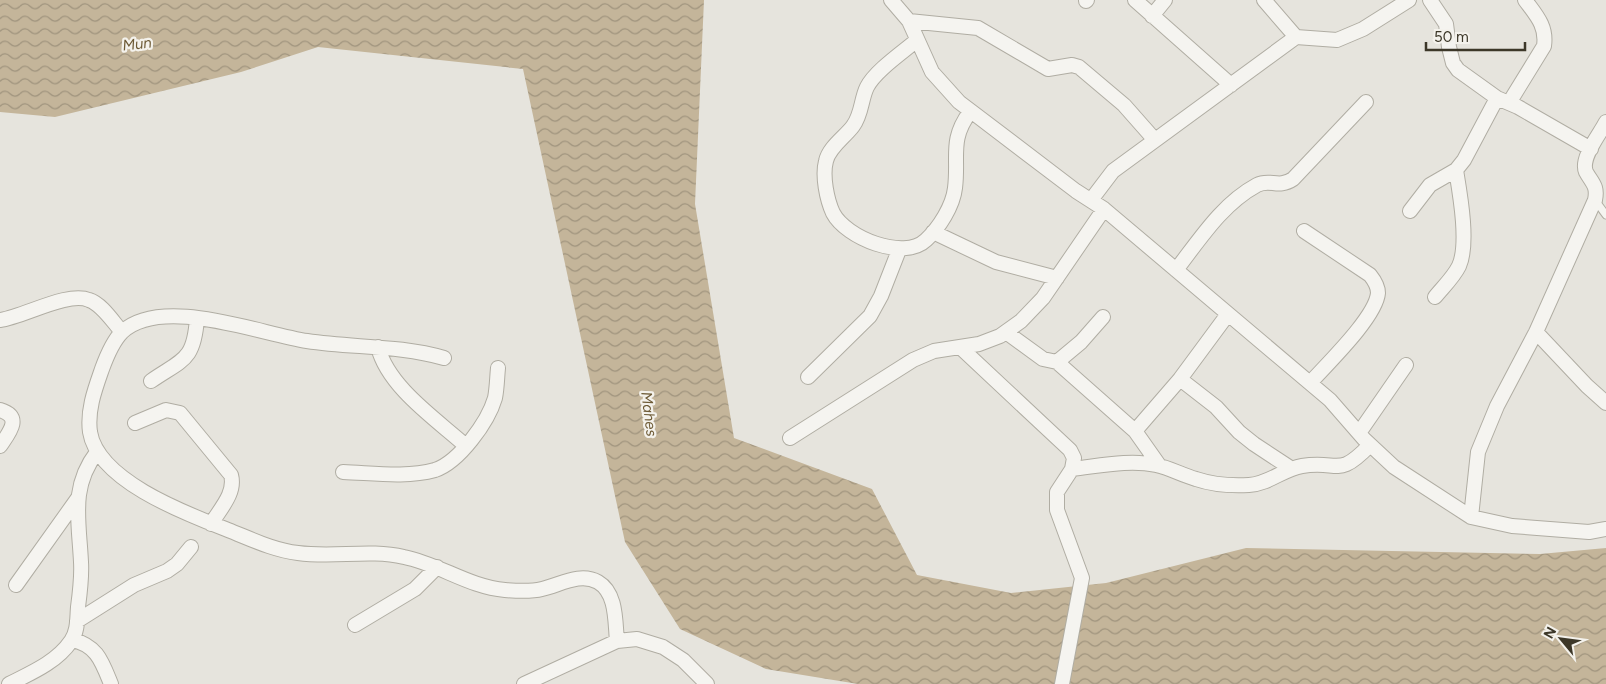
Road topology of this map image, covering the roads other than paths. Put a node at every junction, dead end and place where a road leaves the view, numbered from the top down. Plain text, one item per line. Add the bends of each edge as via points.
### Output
1 (891, 0) edge
2 (1135, 0) edge
3 (1165, 0) edge
4 (1264, 0) edge
5 (1409, 0) edge
6 (1430, 0) edge
7 (1525, 0) edge
8 (1152, 16) junction
9 (909, 21) junction
10 (1296, 37) junction
11 (917, 40) junction
12 (1231, 85) junction
13 (1503, 101) junction
14 (1366, 102) dead end
15 (970, 112) junction
16 (1606, 122) edge
17 (1154, 139) junction
18 (1591, 149) junction
19 (1456, 170) junction
20 (1091, 200) junction
21 (1596, 200) junction
22 (1104, 209) junction
23 (1410, 211) dead end
24 (1606, 215) edge
25 (1304, 231) dead end
26 (933, 232) junction
27 (899, 250) junction
28 (1176, 270) junction
29 (1057, 278) junction
30 (1435, 297) dead end
31 (1228, 314) junction
32 (1103, 317) dead end
33 (197, 318) junction
34 (0, 320) edge
35 (122, 332) junction
36 (1006, 332) junction
37 (1536, 332) junction
38 (378, 347) junction
39 (960, 348) junction
40 (444, 358) dead end
41 (1058, 362) junction
42 (1406, 364) dead end
43 (498, 368) dead end
44 (808, 377) dead end
45 (1180, 379) junction
46 (150, 381) dead end
47 (1310, 383) junction
48 (1606, 403) edge
49 (0, 410) edge
50 (135, 423) dead end
51 (1135, 431) junction
52 (1359, 433) junction
53 (790, 438) dead end
54 (1370, 445) junction
55 (0, 446) edge
56 (466, 446) junction
57 (97, 452) junction
58 (1159, 466) junction
59 (1072, 469) junction
60 (1292, 469) junction
61 (343, 472) dead end
62 (78, 497) junction
63 (1470, 517) junction
64 (211, 524) junction
65 (1606, 529) edge
66 (191, 547) dead end
67 (437, 567) junction
68 (16, 585) dead end
69 (77, 621) junction
70 (355, 625) dead end
71 (72, 640) junction
72 (617, 641) junction
73 (9, 684) edge
74 (111, 684) edge
75 (524, 684) edge
76 (708, 684) edge
77 (1062, 684) edge

1 - 9 street
2 - 8 street
3 - 8 street
4 - 10 street
5 - 10 street via 1363,29 1337,40
6 - 13 street via 1446,24 1453,63 1458,70
7 - 13 street via 1542,23 1546,35 1544,46
8 - 12 street
9 - 11 street
9 - 17 street via 969,26 1048,69 1072,64 1079,67 1124,105
10 - 12 street
11 - 15 street via 932,72
11 - 27 street via 868,84 857,118 826,161 825,176 834,214 858,237
12 - 17 street
13 - 18 street
13 - 19 street
14 - 28 street via 1293,179 1285,184 1258,184 1227,206
15 - 20 street
15 - 26 street via 960,124 956,137 955,189 950,205
16 - 18 street
17 - 20 street via 1113,170
18 - 21 street via 1585,166 1597,190
19 - 23 street via 1430,185
19 - 30 street via 1462,206 1461,256 1454,274
20 - 22 street
21 - 24 lane
21 - 37 street
22 - 28 street
22 - 29 street
25 - 47 street via 1370,275 1378,293 1369,314 1351,338
26 - 27 street via 925,241
26 - 29 street via 996,262
27 - 44 street via 870,316
28 - 31 street
29 - 36 street via 1026,315
31 - 45 street
31 - 47 street
32 - 41 street
33 - 35 street via 148,318
33 - 38 street via 308,341
33 - 46 street via 193,347 188,355
34 - 35 street via 60,301 89,299
35 - 57 street via 105,359 92,398 90,431
36 - 39 street
36 - 41 street via 1043,359
37 - 48 street
37 - 63 street via 1497,406 1478,452
38 - 40 street via 416,350
38 - 56 street via 381,359 397,383
39 - 53 street via 934,351 913,360
39 - 59 street via 1070,450 1074,458
41 - 51 street
42 - 52 street
43 - 56 street via 494,399 487,416
45 - 51 street
45 - 60 street via 1216,407 1246,438
47 - 52 street
49 - 55 street via 8,412 13,419 12,429
50 - 64 street via 166,410 180,412 231,475 231,491
51 - 58 street
52 - 54 street
54 - 60 street via 1356,460 1339,467 1312,464
54 - 63 street via 1394,467
56 - 61 street via 436,469 401,474
57 - 62 street via 82,477
57 - 64 street via 142,493
58 - 59 street via 1140,463
58 - 60 street via 1211,483 1248,485 1267,482
59 - 77 street via 1057,492 1057,510 1082,578
62 - 68 street
62 - 69 street via 81,563
63 - 65 street via 1512,526 1589,532
64 - 67 street via 271,547 299,553 392,554 422,560
66 - 69 street via 167,571 134,585
67 - 70 street via 415,588
67 - 72 street via 478,585 500,590 542,589 574,579 597,581 612,599
69 - 71 street
71 - 73 street via 40,669
71 - 74 street via 83,643 100,655
72 - 75 street
72 - 76 street via 638,639 663,647 683,660

